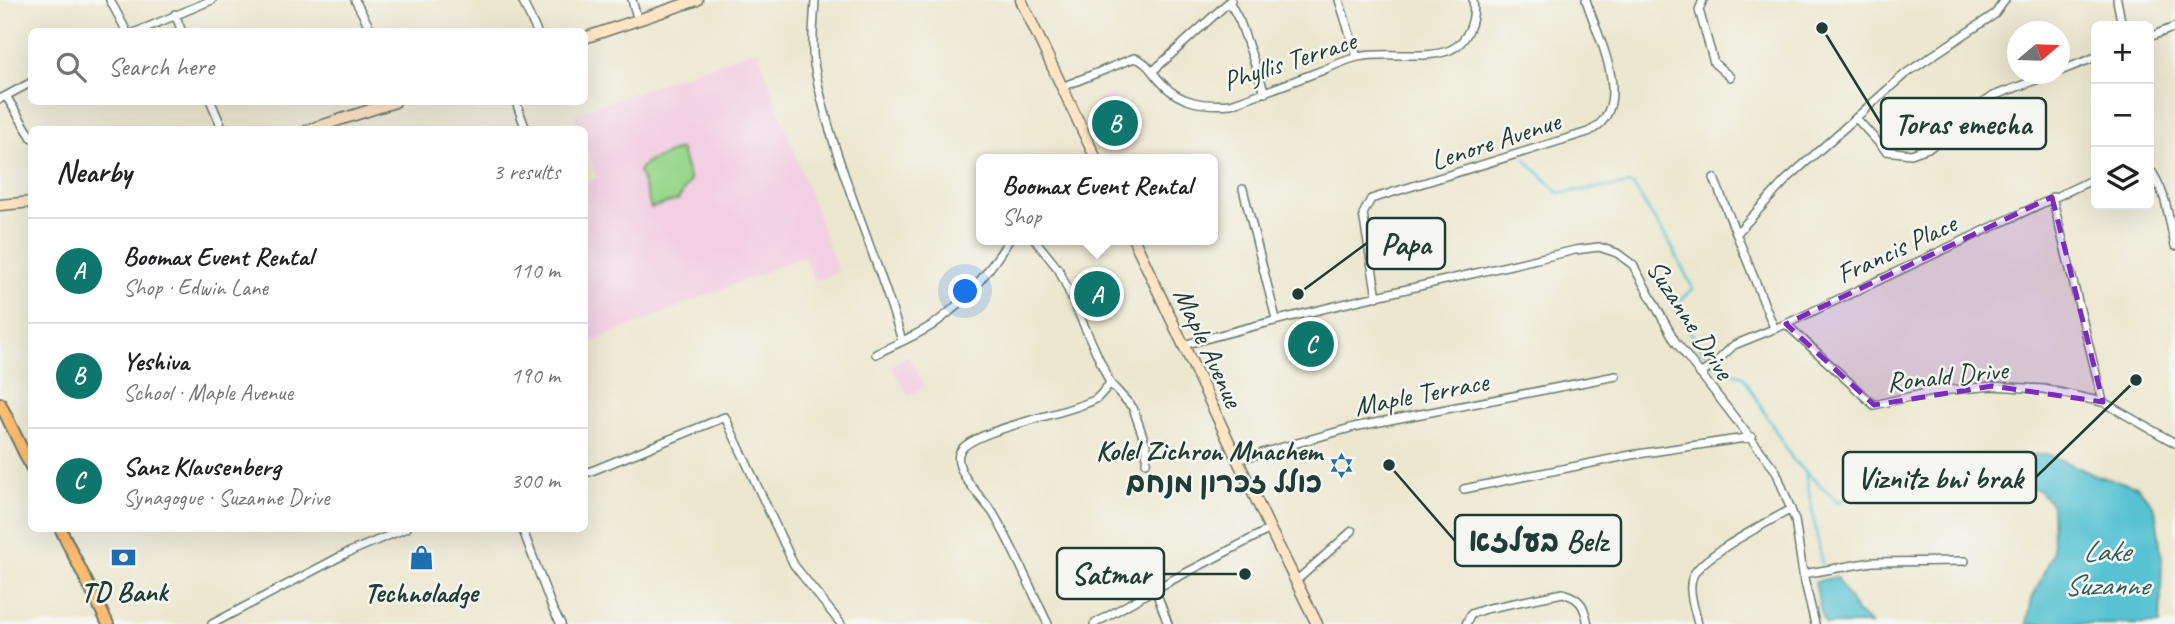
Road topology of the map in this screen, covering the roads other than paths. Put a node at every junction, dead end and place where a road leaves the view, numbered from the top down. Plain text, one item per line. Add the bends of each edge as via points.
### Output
1 (110, 0) edge
2 (212, 0) edge
3 (355, 0) edge
4 (522, 0) edge
5 (632, 0) edge
6 (696, 0) edge
7 (815, 0) edge
8 (1021, 0) edge
9 (1339, 0) edge
10 (1473, 0) edge
11 (1586, 0) edge
12 (1703, 0) edge
13 (2005, 0) edge
14 (2117, 0) edge
15 (1230, 1) edge
16 (175, 14) junction
17 (638, 20) junction
18 (2121, 21) edge
19 (2175, 27) edge
20 (125, 28) edge
21 (145, 28) edge
22 (180, 28) edge
23 (370, 28) edge
24 (535, 28) edge
25 (2154, 35) edge
26 (588, 37) edge
27 (1357, 57) junction
28 (2091, 59) edge
29 (2070, 67) edge
30 (1153, 71) junction
31 (1730, 77) dead end
32 (28, 84) edge
33 (2025, 84) edge
34 (1062, 87) junction
35 (1265, 93) junction
36 (3, 98) edge
37 (212, 105) edge
38 (386, 105) edge
39 (517, 105) edge
40 (1856, 117) junction
41 (221, 126) edge
42 (320, 126) edge
43 (525, 126) edge
44 (28, 132) edge
45 (1094, 154) edge
46 (2154, 175) edge
47 (1714, 178) dead end
48 (2091, 180) edge
49 (1243, 189) dead end
50 (2052, 197) junction
51 (28, 202) edge
52 (0, 205) edge
53 (1737, 233) junction
54 (1006, 245) edge
55 (1039, 245) edge
56 (1136, 245) edge
57 (2175, 246) edge
58 (1377, 297) junction
59 (1276, 319) junction
60 (1786, 324) junction
61 (1774, 328) junction
62 (902, 341) junction
63 (1183, 345) junction
64 (876, 354) dead end
65 (1718, 360) joint
66 (1700, 374) junction
67 (1616, 376) dead end
68 (1110, 383) junction
69 (2103, 402) junction
70 (0, 403) edge
71 (1752, 437) junction
72 (2175, 443) edge
73 (28, 460) edge
74 (1237, 460) junction
75 (1146, 463) dead end
76 (588, 472) edge
77 (1464, 488) dead end
78 (1791, 509) junction
79 (1270, 529) junction
80 (1352, 531) dead end
81 (62, 532) edge
82 (397, 532) edge
83 (524, 532) edge
84 (1965, 561) dead end
85 (1803, 574) junction
86 (1296, 581) junction
87 (1155, 589) junction
88 (108, 624) edge
89 (212, 624) edge
90 (561, 624) edge
91 (841, 624) edge
92 (1048, 624) edge
93 (1094, 624) edge
94 (1168, 624) edge
95 (1317, 624) edge
96 (1466, 624) edge
97 (1588, 624) edge
98 (1698, 624) edge
99 (1815, 624) edge

1 - 20 street
2 - 16 street
3 - 23 street
4 - 24 street
5 - 17 street
6 - 17 street
7 - 62 street via 814,62 833,138
8 - 34 street
9 - 27 street
10 - 27 street, Phyllis Terrace via 1473,22 1450,50
11 - 58 street, Lenore Avenue via 1610,74 1612,103 1605,122 1588,132 1371,200 1363,214
12 - 31 street via 1699,10 1714,63
13 - 40 street via 1995,14 1905,74
14 - 18 street
15 - 30 street
15 - 35 street
16 - 21 street
16 - 22 street
17 - 26 street
19 - 25 street
27 - 35 street, Phyllis Terrace
28 - 29 street
30 - 34 street, Phyllis Terrace via 1139,59 1127,59
30 - 35 street, Phyllis Terrace via 1176,95 1197,104 1231,104
32 - 36 street
33 - 40 street via 1993,96 1931,147 1911,154 1886,151
34 - 45 street
36 - 44 street
37 - 41 street
38 - 42 street
39 - 43 street
40 - 53 street via 1786,180
46 - 57 street
47 - 53 street
48 - 50 street, Francis Place
49 - 59 street
50 - 60 street, Francis Place
50 - 69 street
51 - 52 street
53 - 61 street
54 - 62 street via 960,304
55 - 68 street via 1059,270
56 - 63 street, Maple Avenue
58 - 59 street, Suzanne Drive
58 - 66 street, Suzanne Drive via 1599,247 1618,253 1633,265 1675,341
59 - 63 street, Suzanne Drive
60 - 61 street, Francis Place
60 - 69 street, Ronald Drive via 1874,405 1930,392 1992,386 2044,389
61 - 65 street, Francis Place via 1734,345
62 - 64 street
63 - 74 street, Maple Avenue
65 - 66 street, Suzanne Drive
66 - 71 street, Suzanne Drive
67 - 74 street, Maple Terrace via 1353,427
68 - 75 street via 1133,408 1147,448
68 - 92 street via 1098,398 989,434 965,444 959,454 959,463 992,512
69 - 72 street, Ronald Drive
70 - 73 main road
71 - 77 street
71 - 78 street, Suzanne Drive via 1776,471
74 - 79 street, Maple Avenue
76 - 91 street via 725,417 794,565
78 - 85 street, Suzanne Drive
78 - 98 street via 1704,561 1692,577
79 - 86 street, Maple Avenue
79 - 87 street
80 - 86 street
81 - 88 main road
82 - 89 street via 347,553
83 - 90 street
84 - 85 street via 1872,562
85 - 99 street, Suzanne Drive
86 - 95 street, Maple Avenue
87 - 93 street
87 - 94 street
96 - 97 street via 1471,614 1485,608 1563,593 1575,597 1584,608

